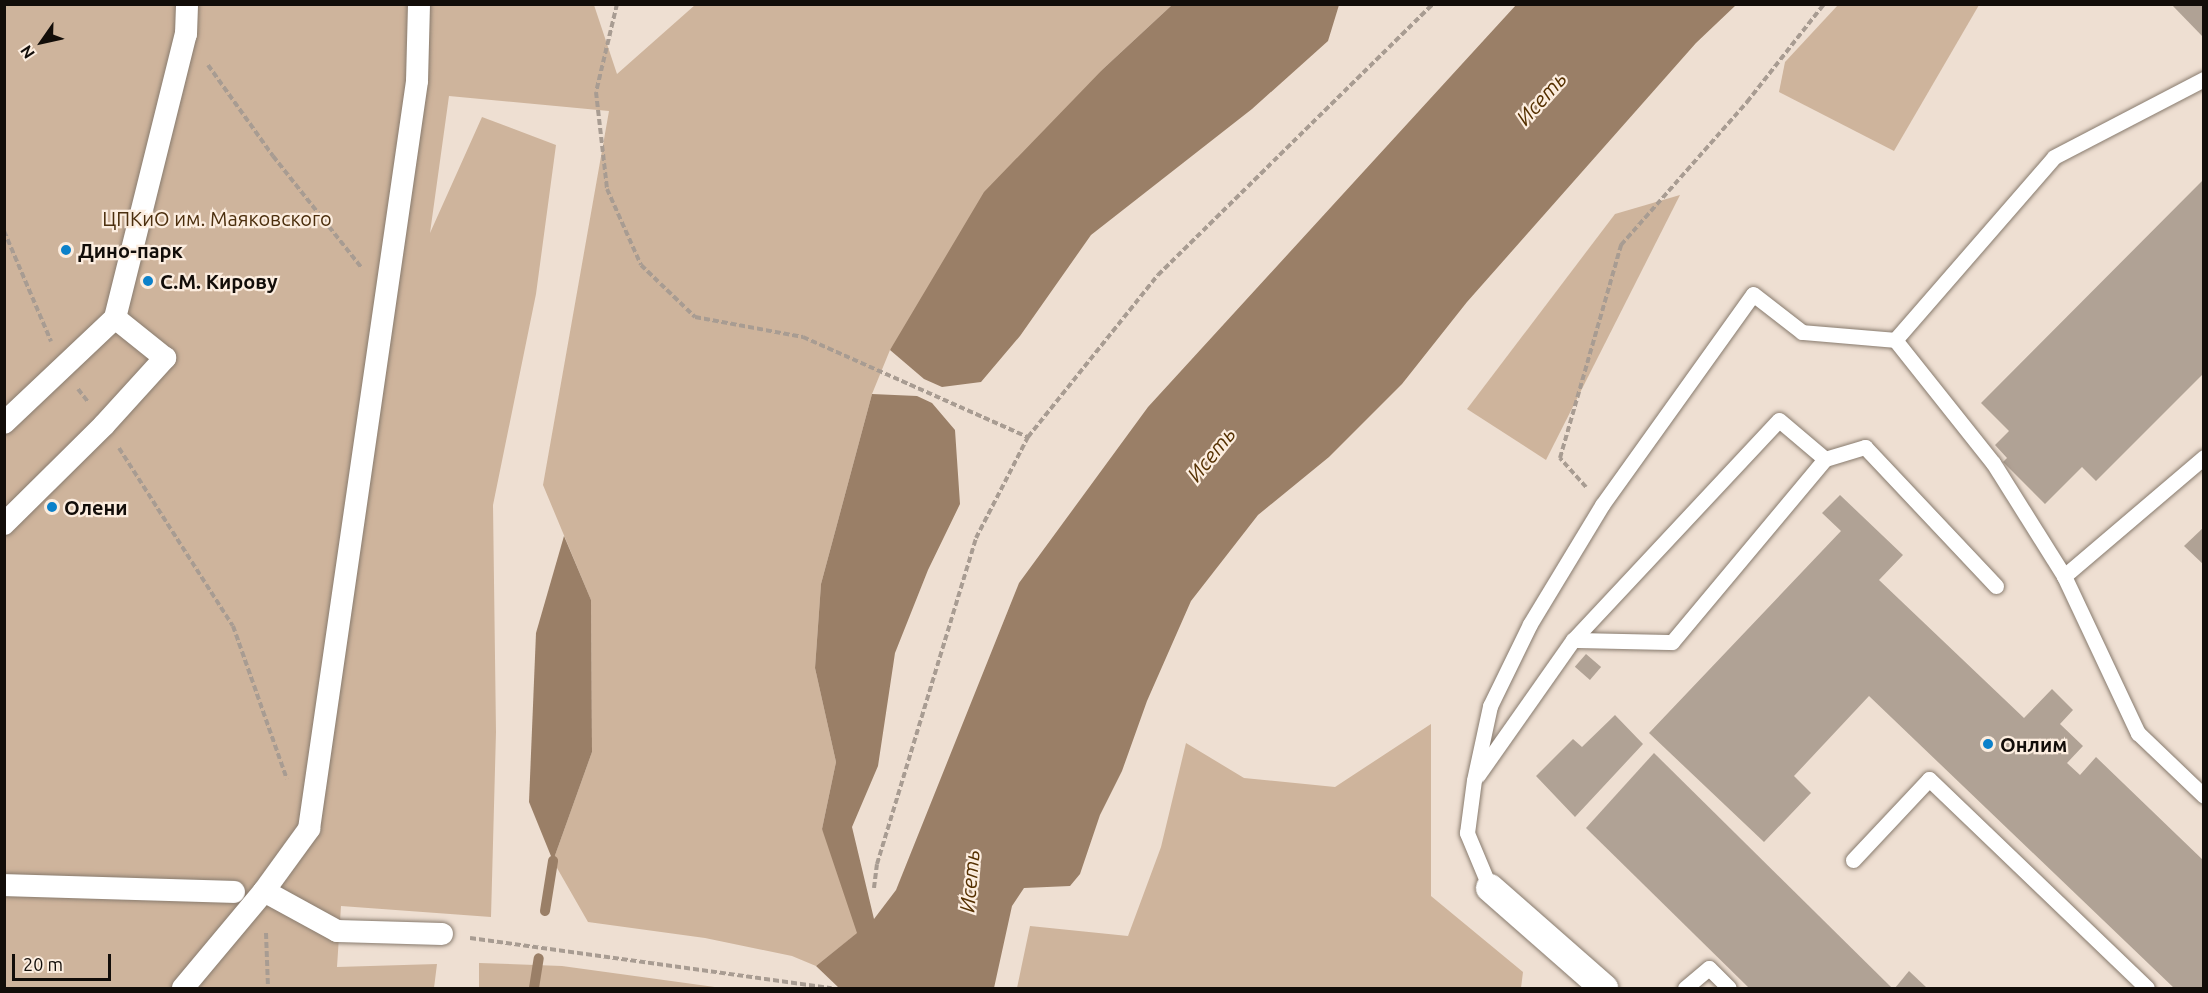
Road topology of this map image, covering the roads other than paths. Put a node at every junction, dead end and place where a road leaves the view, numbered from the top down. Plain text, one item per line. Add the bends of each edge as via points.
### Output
1 (187, 4) edge
2 (419, 4) edge
3 (2204, 79) edge
4 (115, 318) junction
5 (1895, 340) junction
6 (4, 423) edge
7 (2204, 457) edge
8 (1825, 459) junction
9 (4, 524) edge
10 (2064, 576) junction
11 (1996, 586) dead end
12 (1573, 640) junction
13 (1474, 780) junction
14 (2204, 796) edge
15 (1853, 860) dead end
16 (4, 885) edge
17 (1490, 888) joint
18 (264, 891) junction
19 (234, 892) dead end
20 (442, 934) road end
21 (183, 988) edge
22 (1604, 988) edge
23 (1685, 988) edge
24 (1728, 988) edge
25 (2147, 988) edge

1 - 4 street via 186,34
2 - 18 street via 417,81 309,829
3 - 5 lane via 2054,157
4 - 6 street
4 - 9 street via 165,358
5 - 10 lane via 1993,463
5 - 13 lane via 1802,332 1753,294 1602,505 1530,624 1490,705
7 - 10 lane
8 - 11 lane via 1865,447
8 - 12 lane via 1672,642
8 - 12 lane via 1779,420
10 - 14 lane via 2138,733
12 - 13 lane
13 - 17 lane via 1467,833
15 - 25 lane via 1929,779
16 - 19 street
17 - 22 street
18 - 20 street via 337,931
18 - 21 street
23 - 24 lane via 1709,968

